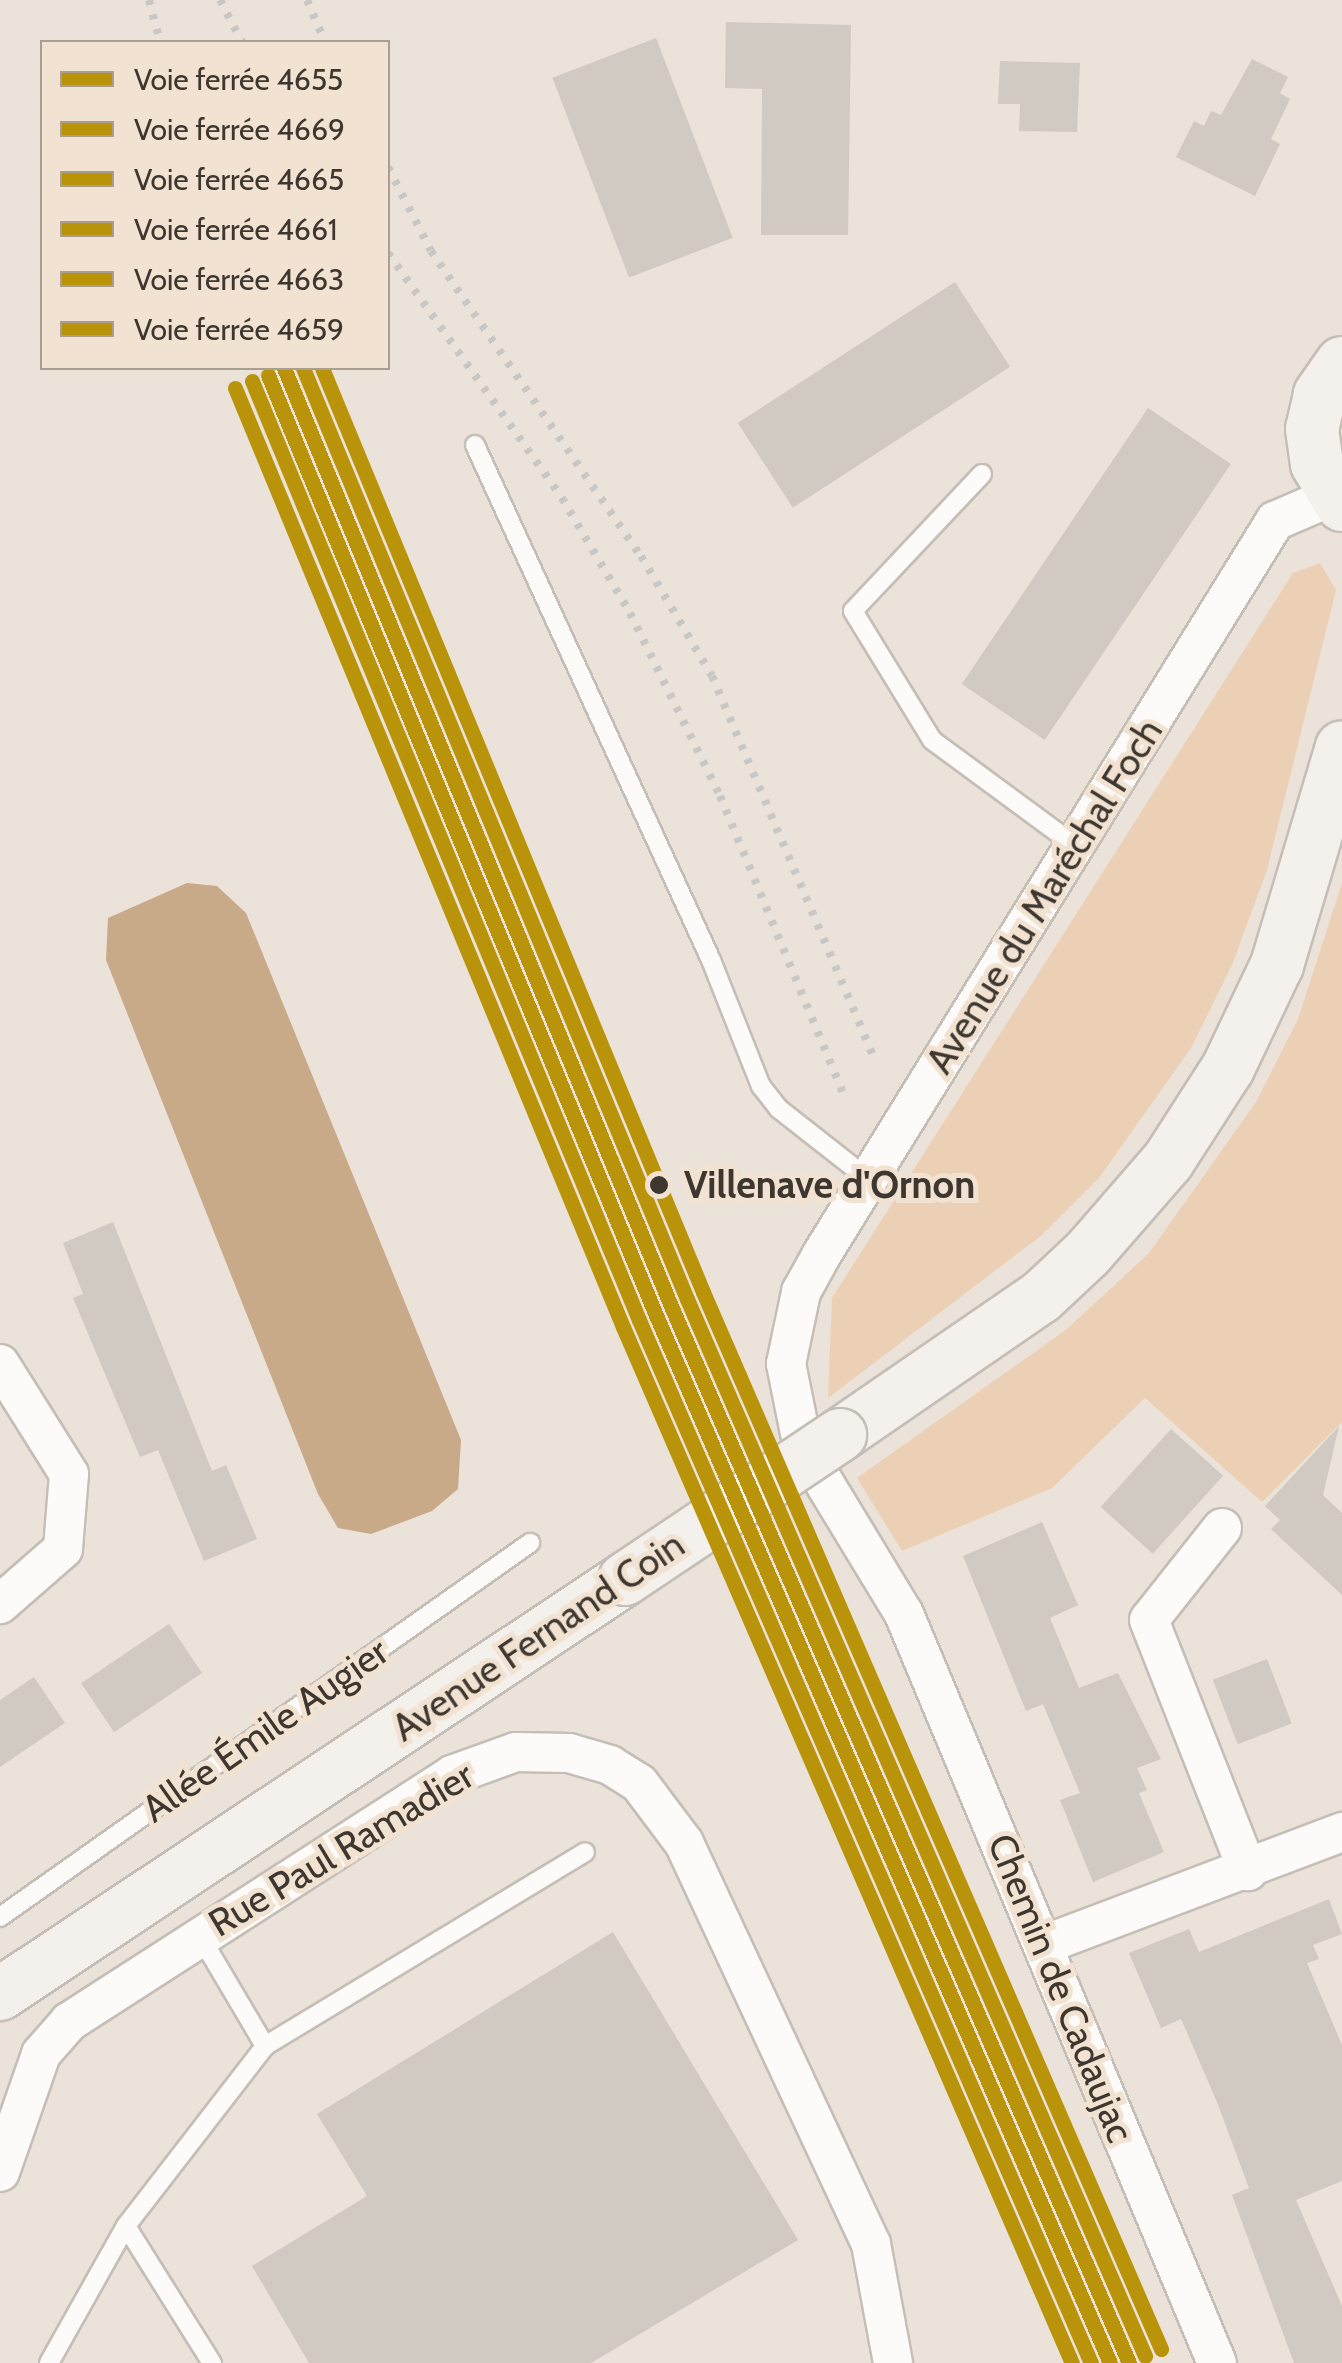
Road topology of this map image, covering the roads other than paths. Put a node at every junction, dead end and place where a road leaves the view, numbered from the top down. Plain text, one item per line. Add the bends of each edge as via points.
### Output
1 (1342, 363) edge
2 (474, 444) dead end
3 (982, 474) dead end
4 (1337, 500) edge
5 (1342, 747) edge
6 (1076, 846) junction
7 (867, 1178) junction
8 (789, 1329) joint
9 (0, 1364) edge
10 (1222, 1528) dead end
11 (530, 1543) dead end
12 (0, 1604) edge
13 (1342, 1832) edge
14 (585, 1852) dead end
15 (1248, 1870) junction
16 (0, 1917) edge
17 (200, 1936) junction
18 (1043, 1944) junction
19 (0, 1994) edge
20 (265, 2046) junction
21 (0, 2172) edge
22 (126, 2226) junction
23 (49, 2363) edge
24 (212, 2363) edge
25 (893, 2363) edge
26 (1217, 2363) edge

1 - 4 main road via 1320,395 1312,430 1316,464
2 - 7 lane via 711,960 761,1086 779,1109
3 - 6 lane via 853,611 932,740
4 - 6 street, Avenue du Maréchal Foch via 1274,521
5 - 19 main road, Avenue Fernand Coin, bridge via 1277,965 1228,1068 1168,1161 1088,1254 1041,1296 840,1435
6 - 7 street, Avenue du Maréchal Foch
7 - 8 street, Avenue du Maréchal Foch via 801,1292
8 - 18 street, Chemin de Cadaujac via 786,1364 803,1448 904,1614
9 - 12 street via 69,1474 63,1549
10 - 15 street via 1149,1620
11 - 16 lane, Allée Émile Augier
13 - 15 street
14 - 20 lane
15 - 18 street
17 - 20 lane
17 - 21 street, Rue Paul Ramadier via 69,2022 47,2044
17 - 25 street, Rue Paul Ramadier via 474,1764 552,1750 625,1772 674,1825 788,2060 878,2262
18 - 26 street, Chemin de Cadaujac
20 - 22 lane
22 - 23 lane
22 - 24 lane

